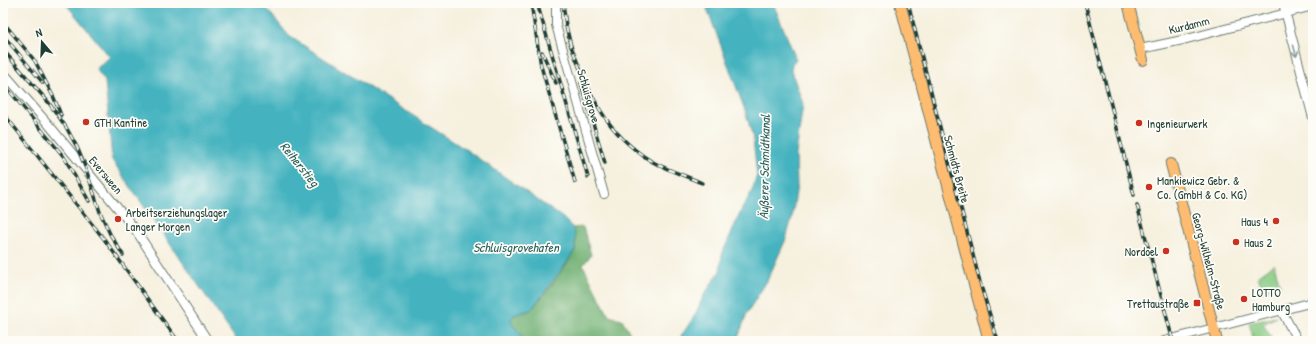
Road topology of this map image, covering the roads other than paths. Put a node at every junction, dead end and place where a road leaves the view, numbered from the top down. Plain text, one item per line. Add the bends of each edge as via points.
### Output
1 (556, 3) edge
2 (900, 3) edge
3 (1128, 3) edge
4 (1283, 3) edge
5 (1313, 6) edge
6 (1285, 13) junction
7 (1140, 49) junction
8 (1143, 60) dead end
9 (3, 72) edge
10 (1313, 118) edge
11 (1171, 164) dead end
12 (604, 194) dead end
13 (1313, 302) edge
14 (1281, 310) junction
15 (1213, 328) junction
16 (208, 341) edge
17 (989, 341) edge
18 (1164, 341) edge
19 (1217, 341) edge
20 (1298, 341) edge

1 - 12 street, Schluisgrove via 556,26
2 - 17 main road, Schmidts Breite
3 - 7 main road
4 - 6 street
5 - 6 street, Kurdamm
6 - 7 street, Kurdamm
6 -> 10 street
7 - 8 main road
9 - 16 street, Eversween via 135,229
11 - 15 main road, Georg-Wilhelm-Straße
13 - 14 street
14 - 15 street
14 - 20 street
15 - 18 street
15 - 19 main road, Georg-Wilhelm-Straße

